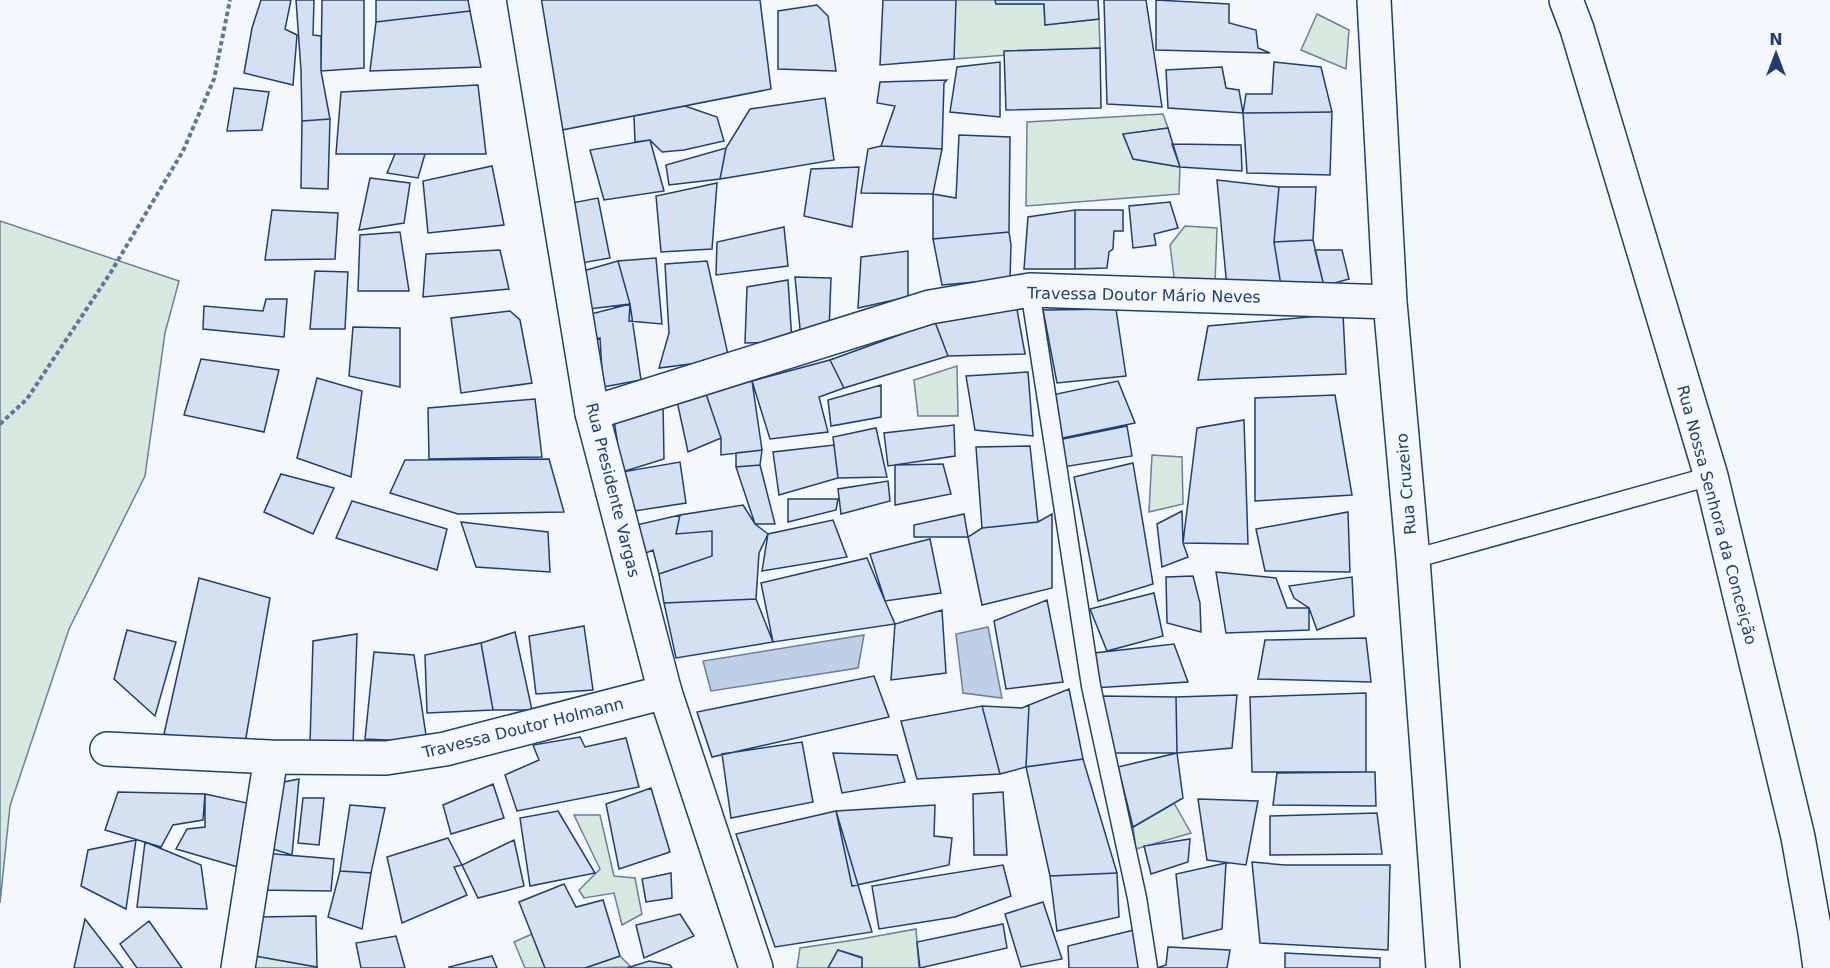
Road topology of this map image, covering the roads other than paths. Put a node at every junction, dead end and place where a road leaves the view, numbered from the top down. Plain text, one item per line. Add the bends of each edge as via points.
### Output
1 (524, 0) edge
2 (1374, 0) edge
3 (1566, 0) edge
4 (1030, 290) junction
5 (1390, 302) junction
6 (592, 413) junction
7 (1711, 476) junction
8 (1413, 559) junction
9 (665, 692) junction
10 (107, 749) dead end
11 (271, 757) junction
12 (238, 968) edge
13 (756, 968) edge
14 (1148, 968) edge
15 (1443, 968) edge
16 (1820, 968) edge

1 - 6 street, Rua Presidente Vargas
2 - 5 street, Rua Cruzeiro
3 - 7 street, Rua Nossa Senhora da Conceição
4 - 5 street, Travessa Doutor Mário Neves
4 - 6 street, Travessa Doutor Mário Neves via 930,307
4 - 14 lane via 1091,686 1137,898
5 - 8 street, Rua Cruzeiro
6 - 9 street, Rua Presidente Vargas
7 - 8 lane
7 - 16 street, Rua Nossa Senhora da Conceição via 1798,837
8 - 15 street, Rua Cruzeiro
9 - 11 street, Travessa Doutor Holmann via 417,755
9 - 13 street, Rua Presidente Vargas
10 - 11 street, Travessa Doutor Holmann
11 - 12 street

